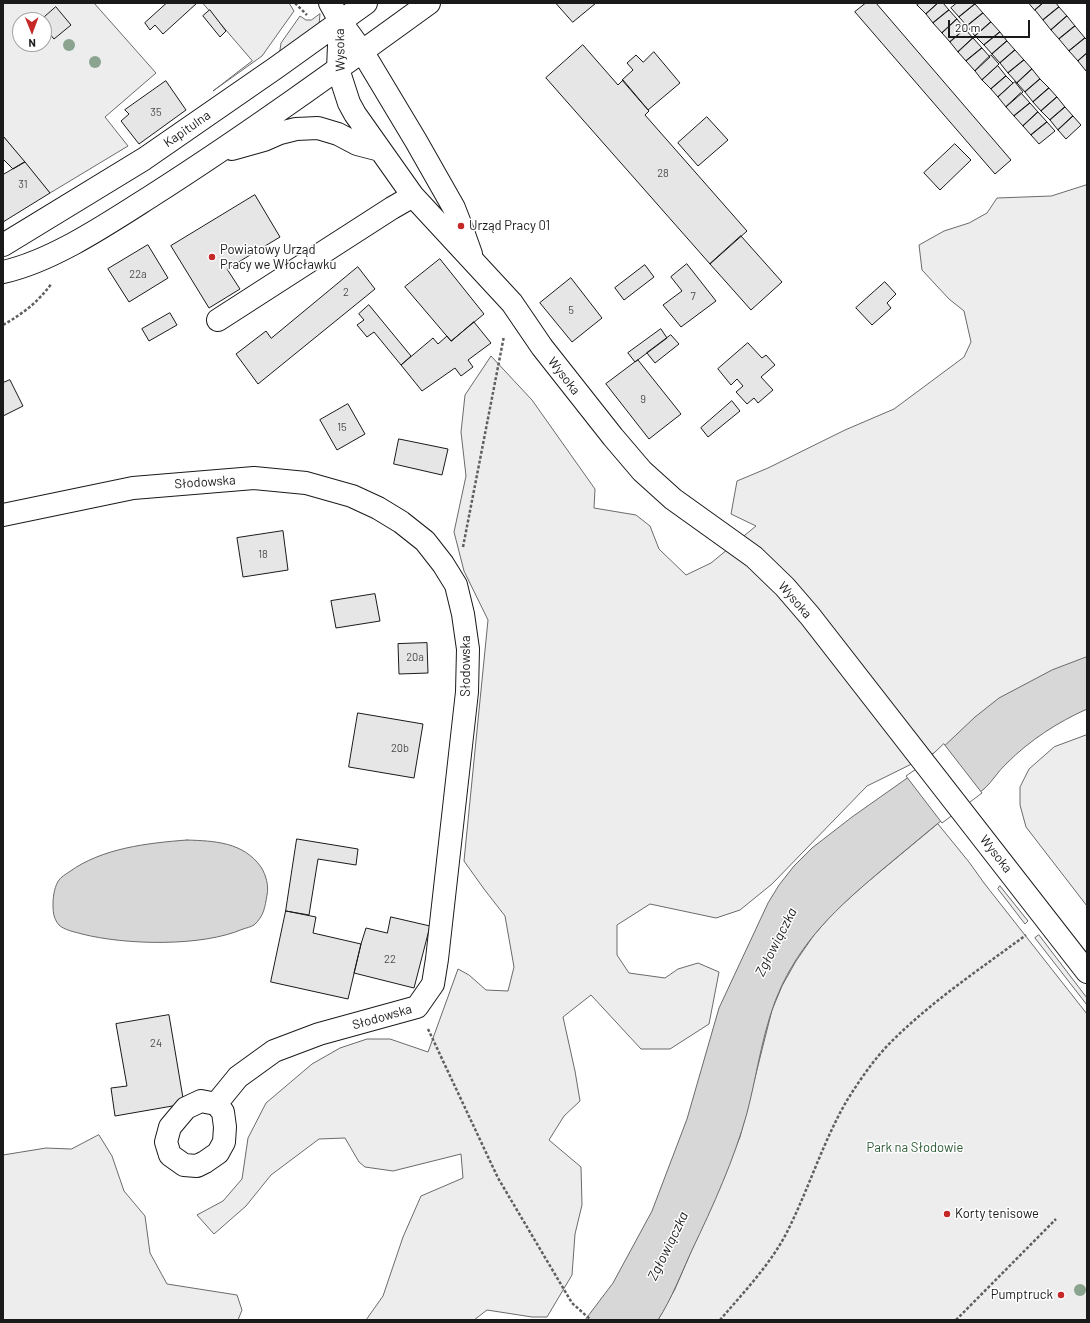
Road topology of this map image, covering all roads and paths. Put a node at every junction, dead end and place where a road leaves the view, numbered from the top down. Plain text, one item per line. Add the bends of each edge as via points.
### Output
1 (295, 3) edge
2 (366, 3) edge
3 (428, 3) edge
4 (300, 8) dead end
5 (335, 12) edge
6 (362, 51) junction
7 (338, 69) junction
8 (380, 150) junction
9 (216, 154) junction
10 (413, 196) junction
11 (3, 245) edge
12 (472, 259) junction
13 (3, 272) edge
14 (53, 281) dead end
15 (218, 320) dead end
16 (3, 325) edge
17 (505, 330) dead end
18 (3, 515) edge
19 (456, 585) junction
20 (1028, 933) dead end
21 (1087, 972) edge
22 (417, 1007) junction
23 (216, 1104) dead end
24 (1056, 1219) dead end
25 (591, 1320) edge
26 (720, 1320) edge
27 (956, 1320) edge

1 - 4 path
2 - 5 street, Kapitulna
3 - 6 street
5 - 6 street, Wysoka
5 - 7 street, Wysoka
5 - 11 street, Kapitulna via 277,67 144,159
6 - 7 street
6 - 12 street, Wysoka via 454,208
7 - 8 street, Wysoka via 349,102
7 - 9 street
8 - 9 street via 357,144 338,134 318,128 280,133
8 - 10 street, Wysoka
9 - 13 street via 70,245 21,268
10 - 12 street, Wysoka
10 - 15 street
12 - 21 street, Wysoka via 512,303 542,347 642,471 673,499 754,557 810,616
14 - 16 path via 41,297 23,313
17 - 19 path
18 - 19 street, Słodowska via 133,488 254,478 306,483 352,496 401,522 425,541
19 - 22 street, Słodowska via 468,648 467,692 437,959 433,984
20 - 26 path via 922,1014 874,1062 846,1102 833,1127 778,1249
22 - 23 street, Słodowska via 319,1034 274,1051 238,1077
22 - 25 path via 498,1178 572,1303
24 - 27 path

